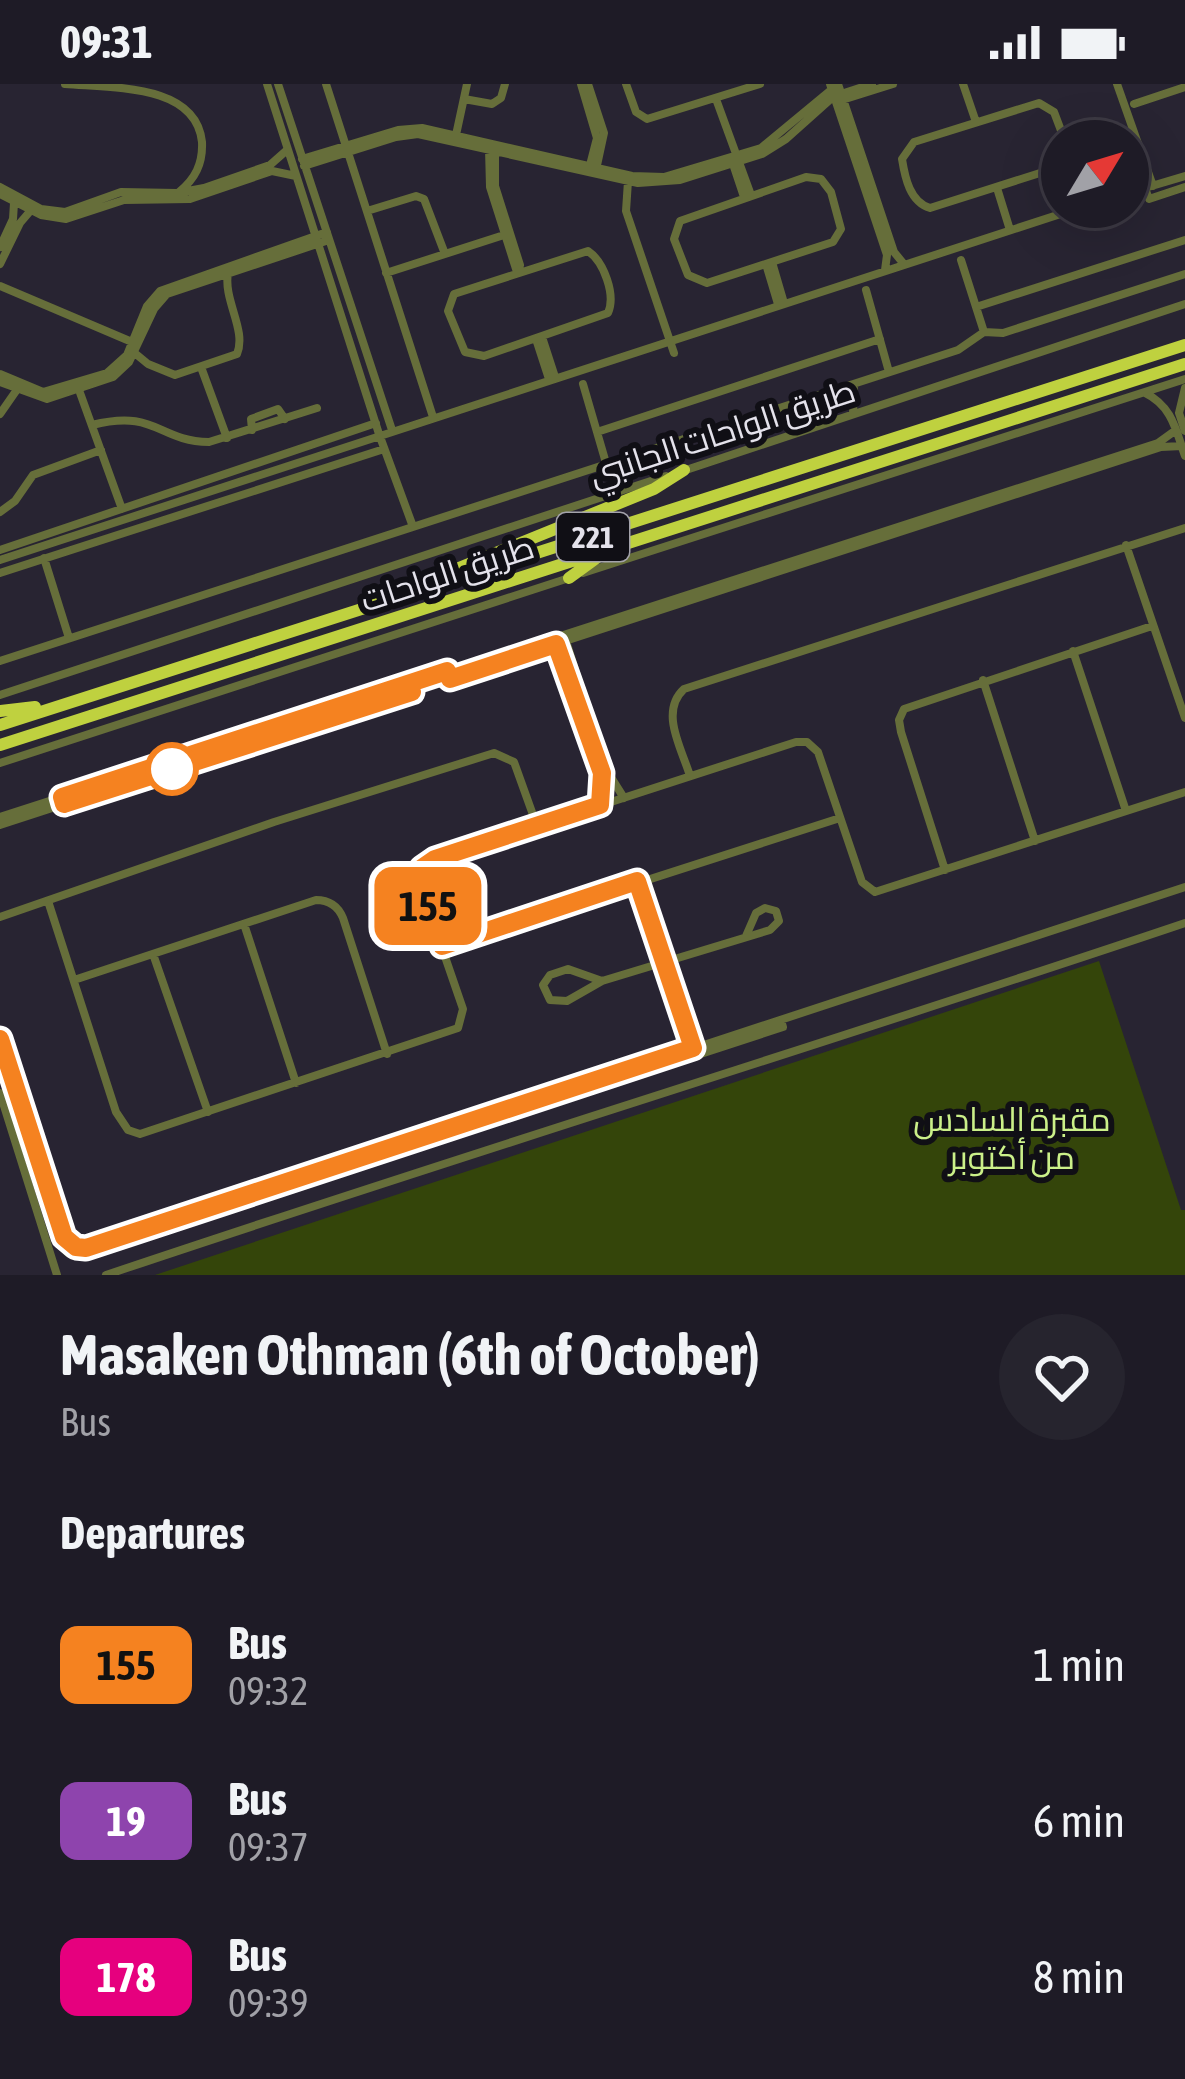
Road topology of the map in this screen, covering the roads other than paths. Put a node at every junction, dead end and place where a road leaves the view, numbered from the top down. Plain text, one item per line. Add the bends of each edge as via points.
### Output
1 (65, 84) edge
2 (267, 84) edge
3 (278, 84) edge
4 (326, 84) edge
5 (467, 84) edge
6 (505, 84) edge
7 (585, 84) edge
8 (626, 84) edge
9 (760, 84) edge
10 (872, 84) edge
11 (893, 84) edge
12 (963, 84) edge
13 (1117, 84) edge
14 (1185, 87) edge
15 (836, 92) edge
16 (716, 98) junction
17 (464, 99) junction
18 (1134, 104) dead end
19 (1057, 120) edge
20 (1128, 120) edge
21 (976, 122) junction
22 (846, 124) junction
23 (456, 135) junction
24 (288, 148) junction
25 (492, 149) junction
26 (346, 150) junction
27 (735, 158) junction
28 (303, 163) junction
29 (593, 168) junction
30 (199, 169) junction
31 (1041, 173) edge
32 (1185, 176) edge
33 (298, 177) junction
34 (628, 181) junction
35 (1185, 187) edge
36 (213, 188) junction
37 (997, 188) junction
38 (0, 191) edge
39 (1149, 191) joint
40 (177, 193) junction
41 (748, 196) junction
42 (14, 198) junction
43 (496, 200) junction
44 (33, 208) junction
45 (367, 211) junction
46 (311, 218) junction
47 (1041, 220) edge
48 (1010, 230) junction
49 (505, 235) junction
50 (323, 237) junction
51 (1185, 240) edge
52 (298, 246) junction
53 (0, 247) edge
54 (446, 254) junction
55 (961, 260) dead end
56 (326, 262) junction
57 (769, 263) junction
58 (904, 263) junction
59 (0, 264) edge
60 (885, 270) junction
61 (519, 271) junction
62 (228, 273) junction
63 (386, 273) junction
64 (1185, 274) edge
65 (211, 275) junction
66 (0, 286) edge
67 (225, 290) junction
68 (866, 290) dead end
69 (782, 303) junction
70 (1185, 304) edge
71 (976, 308) junction
72 (984, 332) junction
73 (539, 338) junction
74 (880, 339) junction
75 (670, 340) junction
76 (1185, 345) edge
77 (132, 348) junction
78 (674, 353) dead end
79 (126, 361) junction
80 (148, 364) junction
81 (1185, 364) edge
82 (201, 367) junction
83 (889, 372) junction
84 (552, 378) junction
85 (2, 379) edge
86 (1185, 383) edge
87 (584, 384) dead end
88 (854, 384) junction
89 (79, 390) junction
90 (17, 391) junction
91 (1144, 393) junction
92 (5, 403) junction
93 (317, 408) dead end
94 (0, 414) edge
95 (853, 414) junction
96 (1175, 414) junction
97 (433, 417) junction
98 (376, 423) junction
99 (92, 425) junction
100 (392, 430) junction
101 (1180, 430) edge
102 (597, 431) junction
103 (379, 434) junction
104 (227, 438) junction
105 (384, 449) junction
106 (101, 450) junction
107 (1183, 451) edge
108 (607, 464) junction
109 (684, 470) junction
110 (1074, 472) junction
111 (122, 509) junction
112 (0, 512) edge
113 (412, 524) junction
114 (1185, 527) edge
115 (894, 531) junction
116 (1126, 544) junction
117 (612, 547) junction
118 (0, 550) edge
119 (12, 551) junction
120 (44, 558) junction
121 (0, 560) edge
122 (0, 573) edge
123 (569, 578) junction
124 (434, 588) junction
125 (1152, 626) junction
126 (68, 638) junction
127 (561, 643) junction
128 (1073, 651) junction
129 (228, 654) junction
130 (0, 661) edge
131 (234, 670) junction
132 (449, 675) junction
133 (983, 680) junction
134 (0, 695) edge
135 (66, 702) junction
136 (0, 711) edge
137 (1185, 718) edge
138 (0, 725) edge
139 (0, 745) edge
140 (0, 763) edge
141 (691, 776) junction
142 (1185, 792) edge
143 (624, 798) junction
144 (600, 805) junction
145 (1126, 812) junction
146 (840, 818) junction
147 (0, 821) edge
148 (537, 826) junction
149 (1035, 841) junction
150 (945, 870) junction
151 (637, 881) junction
152 (1185, 887) edge
153 (48, 901) junction
154 (0, 917) edge
155 (244, 923) junction
156 (1185, 923) edge
157 (746, 935) junction
158 (442, 946) junction
159 (153, 954) junction
160 (664, 961) junction
161 (74, 980) junction
162 (602, 981) junction
163 (782, 1023) junction
164 (0, 1039) edge
165 (693, 1048) junction
166 (387, 1054) junction
167 (0, 1067) edge
168 (296, 1084) junction
169 (573, 1091) junction
170 (0, 1093) edge
171 (208, 1112) junction
172 (196, 1214) junction
173 (57, 1275) edge
174 (106, 1275) edge

1 - 30 street via 182,100 200,129
2 - 24 street
3 - 28 street
4 - 26 street
5 - 17 street
6 - 17 street via 492,104
7 - 29 street via 599,127
8 - 16 street via 647,119
9 - 16 street
10 - 15 street
11 - 15 street
12 - 21 street
13 - 20 street
14 - 18 street
15 - 22 street
15 - 27 street via 776,140
16 - 27 street
17 - 23 street
19 - 21 street via 1045,104
21 - 37 street via 914,142 904,170 925,208
22 - 58 street
22 - 60 street
23 - 26 street via 406,129
23 - 29 street
24 - 33 street
24 - 36 street via 276,162
25 - 26 street via 418,134
25 - 29 street
25 - 43 street via 488,179
26 - 28 street
26 - 45 street
27 - 29 street via 656,178
27 - 34 street via 668,182
27 - 41 street
28 - 50 street
29 - 34 street
30 - 36 street
30 - 40 street
31 - 37 street
32 - 39 street
33 - 36 street via 272,171
33 - 46 street
34 - 75 street via 626,211
35 - 39 street
36 - 40 street
36 - 44 street via 180,201 124,200 66,219
37 - 48 street
38 - 42 street
40 - 44 street via 133,190 65,212
41 - 57 street via 816,177 839,218 833,242
41 - 57 street via 684,218 675,243 686,272 700,283
42 - 44 street
42 - 53 street
43 - 49 street
43 - 61 street
44 - 59 street
45 - 54 street via 424,199
45 - 63 street
46 - 50 street
46 - 52 street
47 - 48 street
48 - 58 street
49 - 54 street
49 - 61 street
50 - 52 street
50 - 56 street
50 - 100 street
51 - 71 street
52 - 56 street
52 - 62 street
52 - 65 street
54 - 63 street
55 - 71 street
56 - 98 street
57 - 69 street
58 - 60 street
60 - 69 street
61 - 73 street via 454,294 448,311 470,356
61 - 73 street via 588,251 608,285 608,314
62 - 65 street
62 - 67 street
63 - 97 street
64 - 72 street via 1003,334
65 - 67 street
65 - 77 street via 163,298
66 - 77 street
67 - 82 street via 241,349
68 - 74 street
69 - 75 street
70 - 95 street, طريق الواحات الجانبي
71 - 72 street
72 - 83 street via 958,350
73 - 84 street
74 - 83 street
74 - 102 street
75 - 78 street
75 - 84 street
76 - 124 highway, طريق الواحات / 221
77 - 79 street
77 - 80 street
79 - 80 street
79 - 85 street via 49,392
79 - 89 street via 112,377
80 - 82 street via 175,375
81 - 117 highway, طريق الواحات / 221
82 - 104 street
83 - 88 street
84 - 97 street
85 - 90 street
85 - 92 street
86 - 91 street
86 - 96 street
87 - 102 street
88 - 95 street
88 - 108 street
89 - 90 street via 47,398
89 - 99 street
90 - 92 street
91 - 96 street
91 - 123 street
92 - 94 street
93 - 104 street
95 - 109 street, طريق الواحات الجانبي
96 - 101 street
97 - 100 street
98 - 103 street
98 - 111 street
99 - 104 street via 128,418 190,441
99 - 106 street
100 - 103 street
101 - 107 street
101 - 110 street
102 - 108 street
103 - 105 street
103 - 119 street
105 - 113 street
105 - 120 street
106 - 111 street
106 - 112 street via 33,475
107 - 110 street via 1161,447
108 - 113 street
109 - 124 highway via 460,568
109 - 134 street, طريق الواحات الجانبي
110 - 115 street
111 - 119 street
113 - 126 street
114 - 116 street
115 - 127 street
115 - 132 street
116 - 125 street
116 - 141 street via 684,689 671,714
117 - 123 highway
117 - 131 highway, طريق الواحات / 221
118 - 119 street
119 - 121 street
120 - 122 street
120 - 126 street
123 - 140 street
124 - 129 highway, طريق الواحات / 221
125 - 128 street
125 - 137 street
126 - 130 street
127 - 132 street
127 - 143 street
127 - 144 street via 602,773
128 - 133 street
128 - 145 street
129 - 131 highway
129 - 135 highway, طريق الواحات / 221
131 - 139 highway, طريق الواحات / 221
132 - 147 street
133 - 149 street
133 - 150 street via 913,703 899,720
135 - 136 highway
135 - 138 highway, طريق الواحات / 221
141 - 143 street
141 - 146 street via 808,742
142 - 145 street
143 - 144 street
144 - 148 street
145 - 149 street
146 - 150 street via 868,890
146 - 151 street
148 - 153 street via 517,766 494,753
148 - 158 street via 425,865 420,884
149 - 150 street
151 - 158 street
151 - 160 street
152 - 163 street
153 - 154 street
153 - 161 street
155 - 159 street
155 - 166 street via 316,900 338,908
155 - 168 street
156 - 174 street
157 - 157 street via 756,913 776,911 774,928
157 - 160 street
158 - 166 street via 463,1020 450,1034
159 - 161 street
159 - 171 street
160 - 162 street
160 - 165 street
161 - 171 street via 123,1126 146,1133
162 - 162 street via 568,969 544,980 544,991 562,1002
163 - 165 street
163 - 169 street
164 - 172 street via 67,1241 86,1248
165 - 169 street
166 - 168 street
167 - 172 street via 61,1247 88,1256
168 - 171 street
169 - 172 street
170 - 173 street

